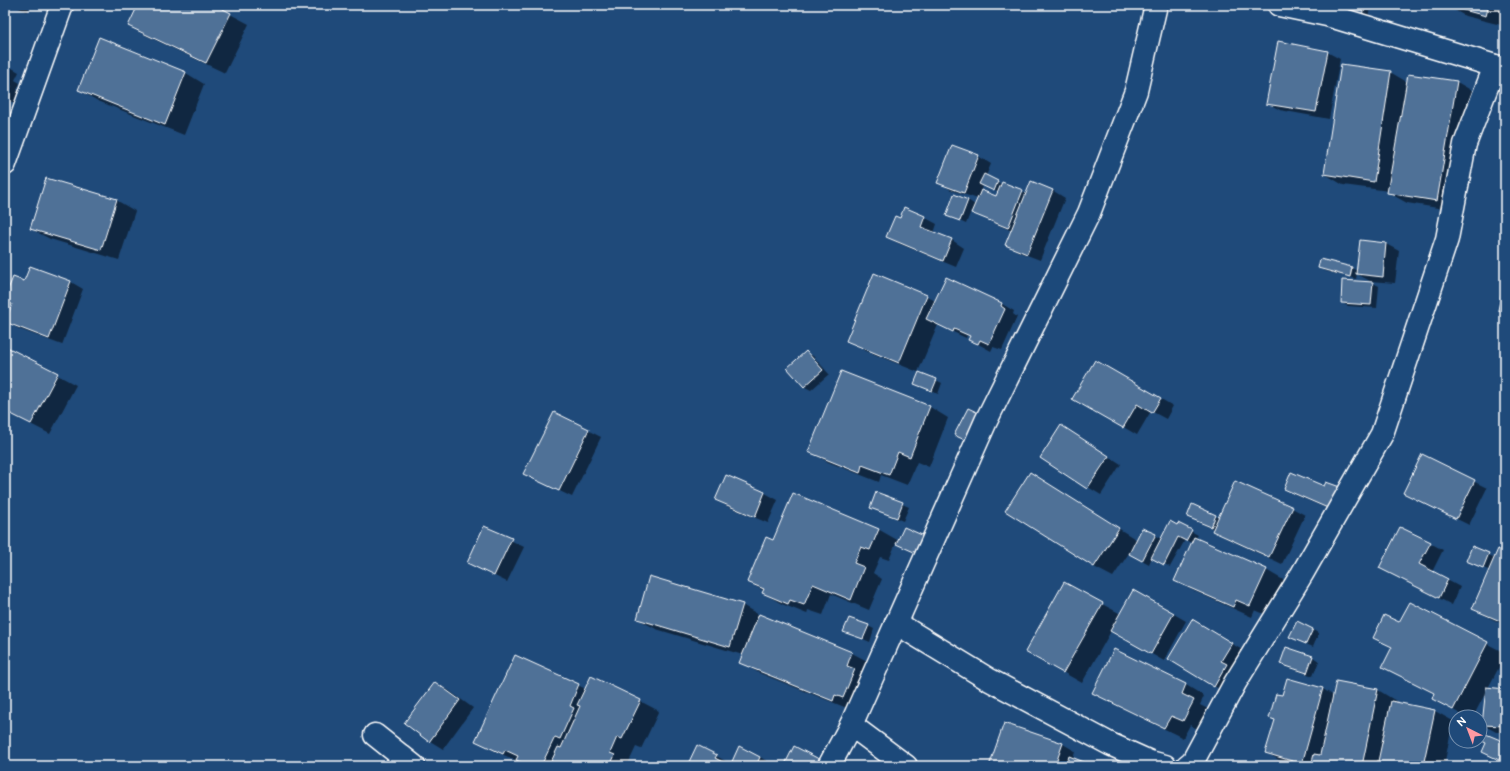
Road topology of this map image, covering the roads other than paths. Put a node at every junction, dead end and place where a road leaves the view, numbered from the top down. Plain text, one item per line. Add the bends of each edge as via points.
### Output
1 (62, 5) edge
2 (1156, 5) edge
3 (1279, 5) edge
4 (1500, 68) edge
5 (5, 164) edge
6 (896, 623) junction
7 (851, 725) junction
8 (375, 735) dead end
9 (414, 766) edge
10 (829, 766) edge
11 (906, 766) edge
12 (1165, 766) edge
13 (1187, 766) edge

1 - 5 street
2 - 6 street via 1136,91 1089,212 986,421
3 - 4 street via 1327,15
4 - 13 street via 1465,144 1447,239 1382,434 1235,684 1193,761
6 - 7 street
6 - 12 street via 988,679 1103,740 1150,762
7 - 10 street
7 - 11 street
8 - 9 street

